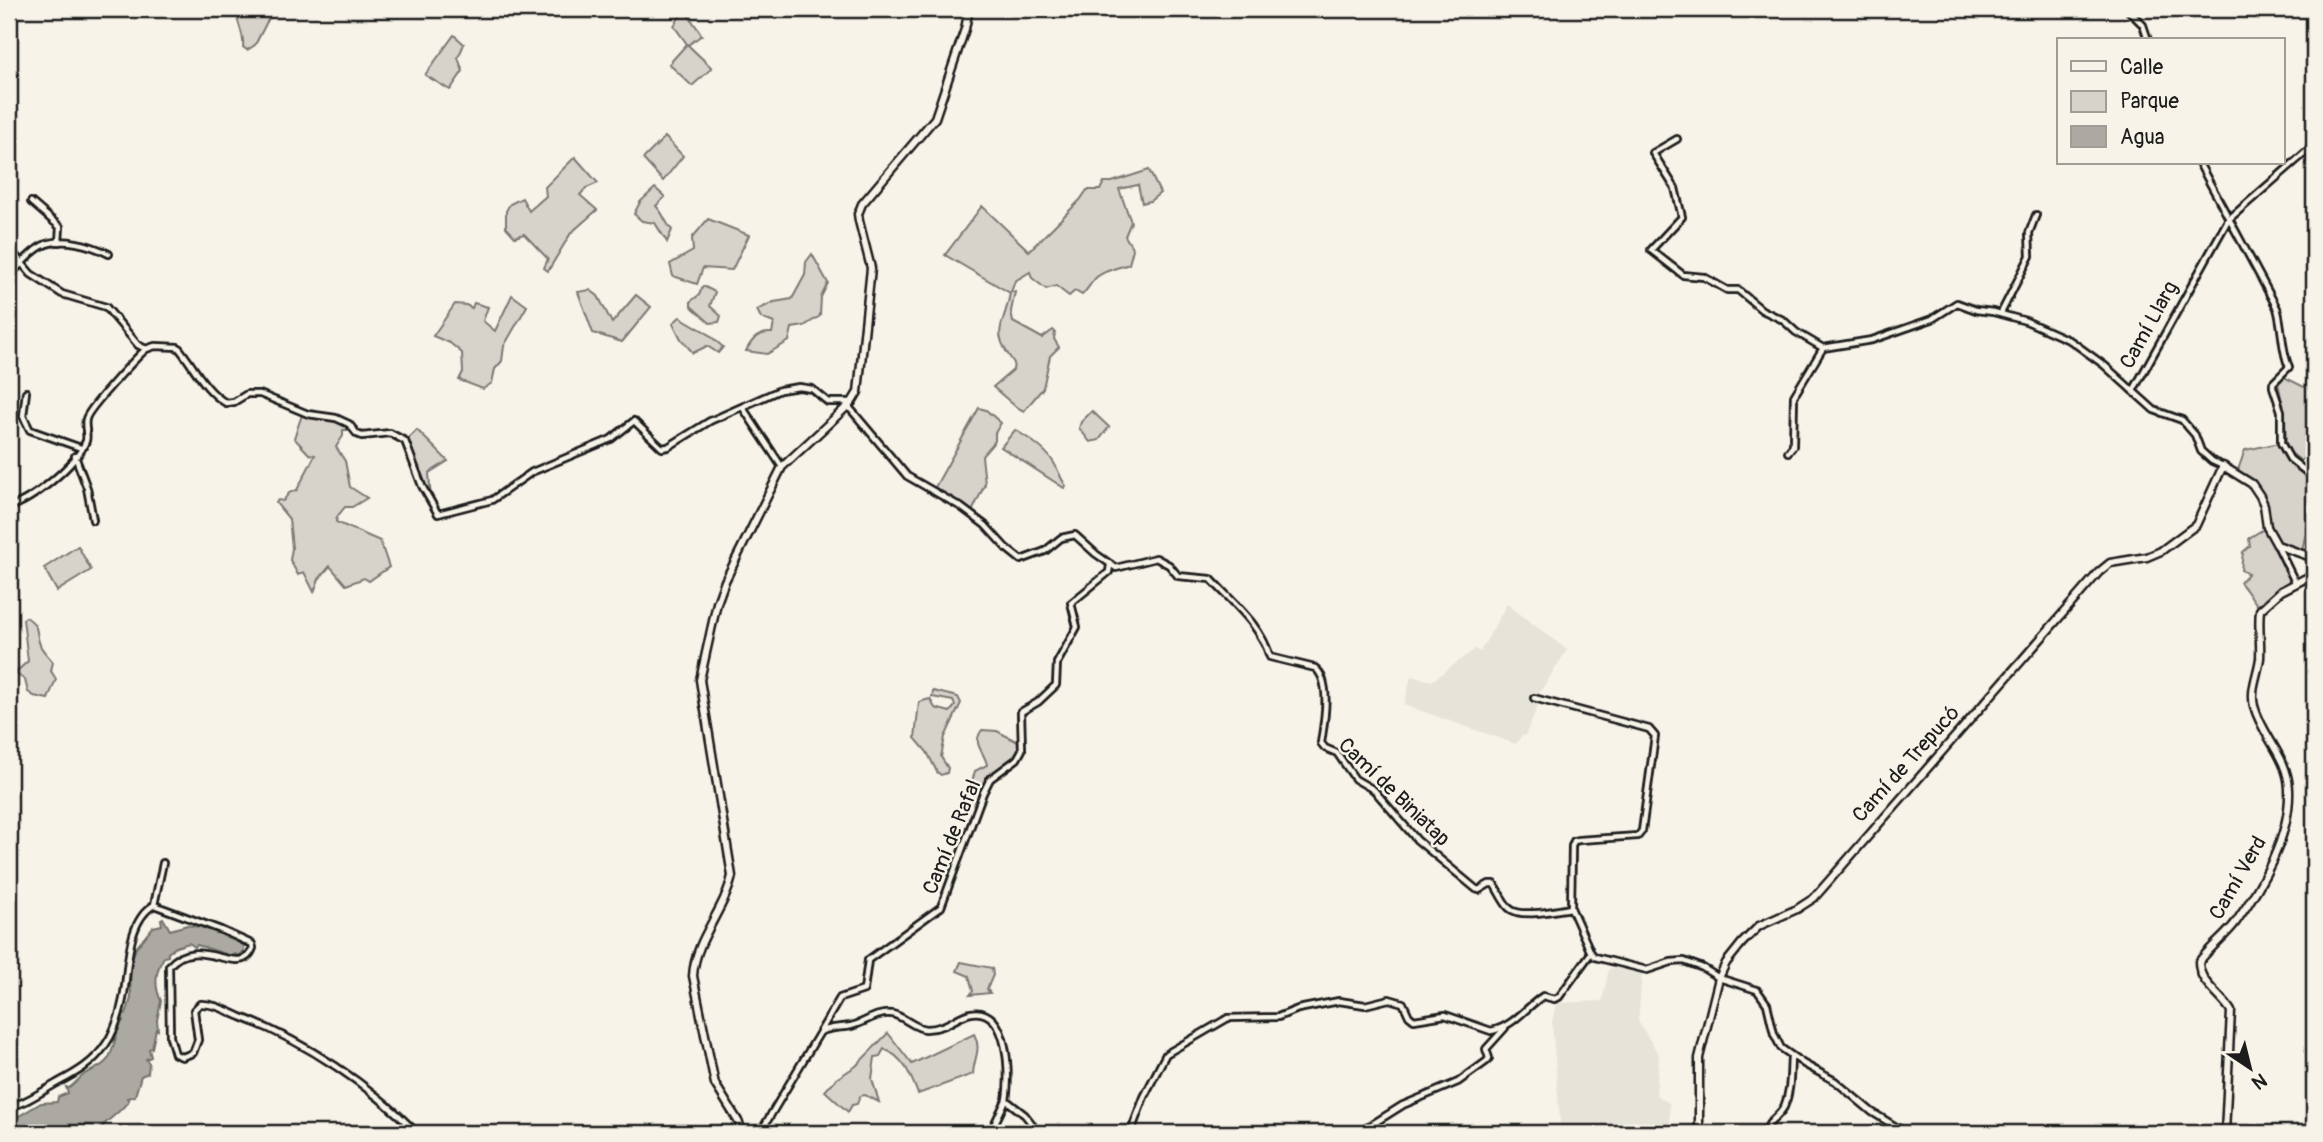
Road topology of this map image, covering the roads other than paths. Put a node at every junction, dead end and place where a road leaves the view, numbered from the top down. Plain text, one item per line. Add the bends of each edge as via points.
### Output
1 (969, 9) edge
2 (2127, 9) edge
3 (2147, 38) edge
4 (1677, 139) dead end
5 (2314, 145) edge
6 (2200, 164) edge
7 (31, 202) dead end
8 (2036, 215) dead end
9 (2228, 220) junction
10 (59, 242) junction
11 (10, 249) edge
12 (109, 254) dead end
13 (22, 264) junction
14 (9, 276) edge
15 (2001, 313) junction
16 (1823, 348) junction
17 (146, 349) junction
18 (2133, 391) junction
19 (26, 392) dead end
20 (850, 404) junction
21 (743, 408) junction
22 (81, 448) junction
23 (1788, 452) dead end
24 (75, 456) junction
25 (2223, 466) junction
26 (782, 467) junction
27 (2314, 478) edge
28 (9, 508) edge
29 (93, 520) dead end
30 (2277, 545) junction
31 (2314, 558) edge
32 (1110, 565) junction
33 (2314, 575) edge
34 (2295, 582) junction
35 (1534, 698) dead end
36 (163, 863) dead end
37 (154, 905) junction
38 (1571, 908) junction
39 (1591, 953) junction
40 (1719, 978) junction
41 (1506, 1028) junction
42 (820, 1032) junction
43 (1791, 1056) junction
44 (1006, 1100) junction
45 (9, 1107) edge
46 (1032, 1124) dead end
47 (994, 1125) dead end
48 (1133, 1126) dead end
49 (1360, 1132) edge
50 (417, 1133) edge
51 (743, 1133) edge
52 (760, 1133) edge
53 (1699, 1133) edge
54 (1765, 1133) edge
55 (1906, 1133) edge
56 (2225, 1133) edge

1 - 20 street via 935,118 858,214 871,268 860,383
2 - 3 street via 2143,25
4 - 16 street via 1653,153 1675,188 1682,217 1651,250 1683,275 1704,277 1727,290 1738,290
5 - 9 street, Camí Llarg
6 - 9 street
7 - 10 street via 60,227
8 - 15 street via 2029,233 2030,256
9 - 18 street, Camí Llarg
9 - 27 street via 2283,326 2289,367 2273,383 2281,411 2281,443 2290,459
10 - 12 street via 92,246
10 - 13 street via 43,245
11 - 13 street
13 - 14 street
13 - 17 street via 62,294 106,307
15 - 16 street via 1957,303 1932,319 1872,340
15 - 18 street via 2071,341
16 - 23 street via 1794,396 1793,446
17 - 21 street via 178,347 202,382 226,402 260,394 308,414 336,418 362,436 390,433 405,441 438,514 492,500 540,468 611,439 634,421 662,448
17 - 22 street via 86,418 86,440
18 - 25 street, Camí Llarg via 2154,410 2182,420 2201,451
19 - 22 street via 23,416 30,430
20 - 21 street via 828,402 812,388 799,387 780,390
20 - 26 street
20 - 32 street via 907,476 961,507 1021,560 1076,535
21 - 26 street
22 - 24 street
24 - 28 street via 56,477
24 - 29 street
25 - 30 street, Camí Llarg via 2252,484
25 - 40 street, Camí de Trepucó via 2196,525 2161,551 2110,563 2099,572 1814,898 1752,932
26 - 51 street via 725,581 700,680 732,876 694,959 693,976 715,1084
30 - 31 street
30 - 34 street
32 - 38 street, Camí de Biniatap via 1116,568 1156,558 1178,576 1211,579 1257,628 1270,657 1320,672 1326,713 1321,743 1338,753 1355,779 1374,790 1417,840 1476,889 1494,884 1513,911 1528,914
32 - 42 street, Camí de Rafal via 1108,572 1071,604 1077,627 1057,663 1056,685 1021,712 1022,750 990,779 941,907 868,960 864,990 840,998
33 - 34 street, Camí Verd
34 - 56 street, Camí Verd via 2260,610 2260,657 2253,688 2258,717 2286,771 2289,789 2284,826 2274,856 2246,906 2199,962 2208,985 2231,1011
35 - 38 street via 1649,729 1655,736 1642,831 1634,838 1574,841
36 - 37 street
37 - 45 street via 142,917 128,953 123,1000 103,1048 81,1070
37 - 50 street via 221,930 253,948 239,961 196,952 182,954 169,966 170,1037 175,1054 186,1057 195,1049 193,1014 200,1004 212,1005 264,1026 337,1067
38 - 39 street
39 - 40 street via 1647,970 1684,961
39 - 41 street via 1559,998 1543,996
40 - 43 street via 1763,996 1781,1048
40 - 53 street, Camí de Trepucó via 1699,1058
41 - 48 street via 1491,1031 1445,1015 1414,1020 1404,1003 1389,999 1365,1005 1339,1001 1278,1017 1228,1018 1166,1054
41 - 49 street via 1486,1049 1487,1062 1458,1082 1403,1105
42 - 44 street via 853,1026 881,1014 894,1014 927,1029 971,1013 989,1017 1001,1029
42 - 52 street
43 - 54 street via 1783,1110 1768,1123
43 - 55 street
44 - 46 street
44 - 47 street

